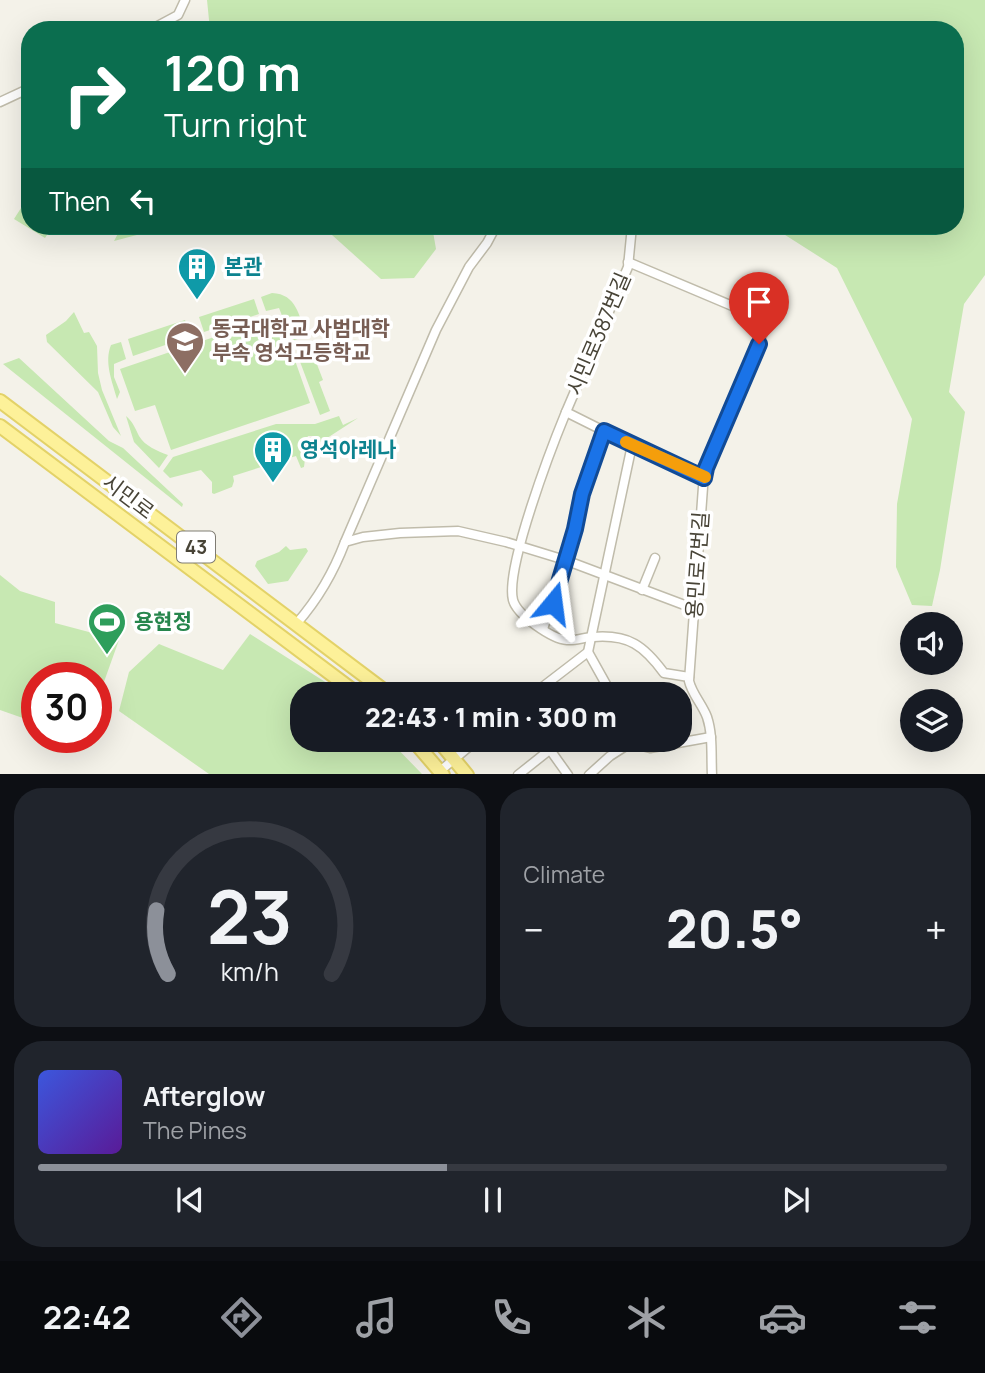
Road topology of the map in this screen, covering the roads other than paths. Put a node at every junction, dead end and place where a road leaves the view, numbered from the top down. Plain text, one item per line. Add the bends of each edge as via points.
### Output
1 (185, 0) edge
2 (167, 21) edge
3 (21, 92) edge
4 (0, 102) edge
5 (491, 235) edge
6 (632, 235) edge
7 (628, 262) junction
8 (0, 401) edge
9 (566, 412) junction
10 (0, 426) edge
11 (604, 431) junction
12 (632, 445) junction
13 (704, 478) junction
14 (345, 542) junction
15 (521, 547) junction
16 (655, 558) dead end
17 (565, 560) junction
18 (605, 576) junction
19 (642, 590) junction
20 (695, 610) junction
21 (297, 623) junction
22 (543, 629) junction
23 (591, 637) junction
24 (588, 652) junction
25 (689, 677) junction
26 (342, 682) edge
27 (373, 682) edge
28 (549, 682) edge
29 (605, 682) edge
30 (711, 737) junction
31 (692, 740) edge
32 (423, 752) edge
33 (449, 752) edge
34 (463, 752) edge
35 (547, 752) edge
36 (551, 752) edge
37 (616, 752) edge
38 (455, 759) junction
39 (442, 773) edge
40 (466, 774) edge
41 (519, 774) edge
42 (567, 774) edge
43 (590, 774) edge
44 (712, 774) edge

1 - 2 street via 178,15
3 - 4 street
5 - 14 street via 468,267 436,330
6 - 7 street, 시민로387번길
7 - 9 street, 시민로387번길
7 - 13 street, 용민로7번길 via 768,321
8 - 21 main road, 시민로 / 43
9 - 11 street, 시민로387번길
9 - 15 street
10 - 26 main road, 시민로 / 43
11 - 12 street, 시민로387번길
11 - 17 street
12 - 13 street, 시민로387번길
12 - 18 street
13 - 20 street, 용민로7번길
14 - 15 street via 458,531
14 - 21 street via 329,578
15 - 17 street
15 - 22 street via 512,584 514,602 521,614
16 - 19 street
17 - 18 street
17 - 22 street
18 - 19 street
18 - 23 street
19 - 20 street
20 - 25 street, 용민로7번길
21 - 27 main road, 시민로 / 43
22 - 23 street via 567,640
23 - 24 street
23 - 25 street via 626,638 664,673
24 - 28 street
24 - 29 street
25 - 30 street, 용민로7번길
30 - 31 street
30 - 44 street, 용민로7번길
32 - 39 main road
33 - 38 main road
34 - 38 street
35 - 41 street
36 - 42 street
37 - 43 street
38 - 39 street
38 - 40 main road

